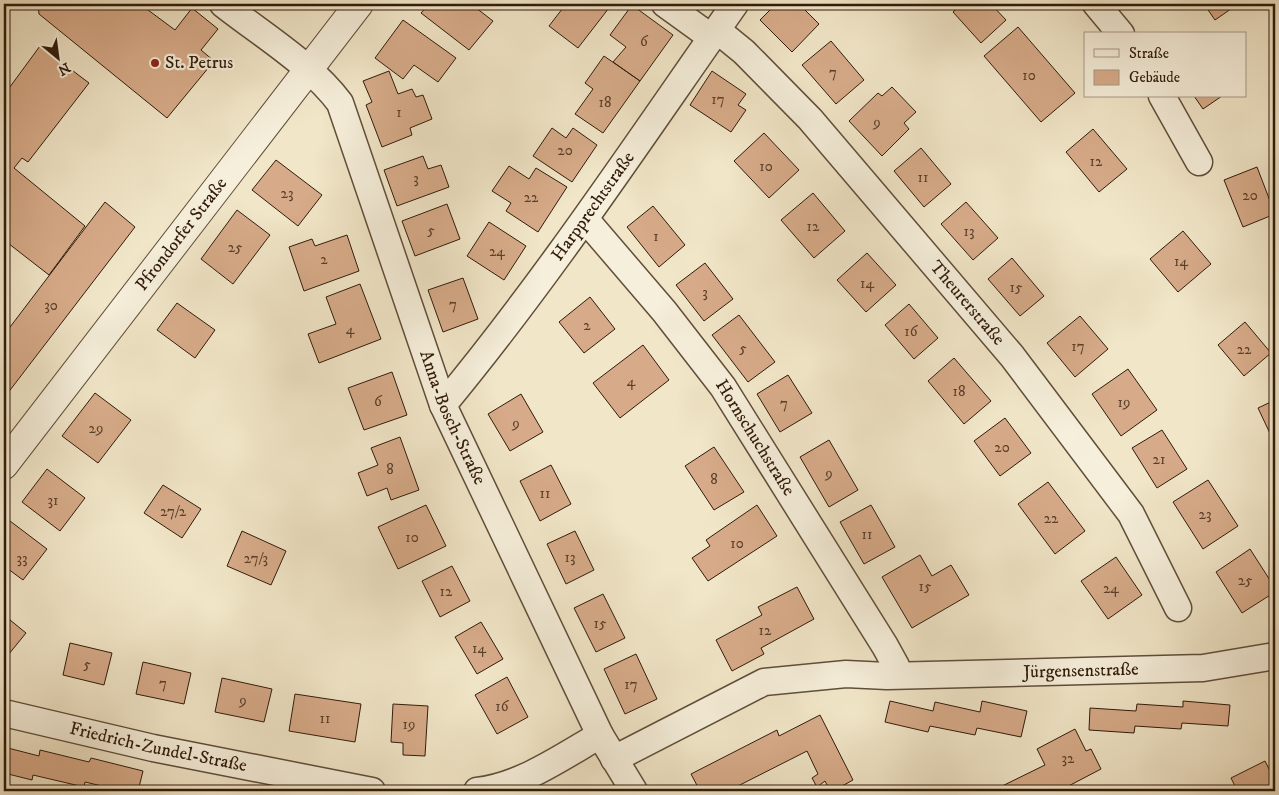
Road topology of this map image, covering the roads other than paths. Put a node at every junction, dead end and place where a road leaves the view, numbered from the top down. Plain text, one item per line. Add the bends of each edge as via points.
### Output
1 (223, 4) edge
2 (359, 4) edge
3 (665, 4) edge
4 (735, 4) edge
5 (1096, 4) edge
6 (1119, 32) edge
7 (714, 34) junction
8 (308, 70) junction
9 (1163, 98) edge
10 (1199, 162) dead end
11 (586, 220) junction
12 (443, 405) junction
13 (4, 465) edge
14 (1178, 608) dead end
15 (1275, 656) edge
16 (892, 675) junction
17 (4, 713) edge
18 (600, 735) junction
19 (614, 759) junction
20 (372, 791) edge
21 (477, 791) edge
22 (634, 791) edge

1 - 8 street, Anna-Bosch-Straße
2 - 8 street, Pfrondorfer Straße
3 - 7 street, Theurerstraße
4 - 7 street, Harpprechtstraße
5 - 6 street
7 - 11 street, Harpprechtstraße
7 - 14 street, Theurerstraße via 750,58 810,119 1012,356 1131,514
8 - 12 street, Anna-Bosch-Straße via 329,89 345,114
8 - 13 street, Pfrondorfer Straße
9 - 10 street
11 - 12 street, Harpprechtstraße via 473,371
11 - 16 street, Hornschuchstraße via 664,311 723,387 885,646 896,666
12 - 18 street, Anna-Bosch-Straße
15 - 16 street, Jürgensenstraße via 1203,668
16 - 19 street, Jürgensenstraße via 846,674 764,682
17 - 20 street, Friedrich-Zundel-Straße via 153,748
18 - 19 street, Anna-Bosch-Straße
18 - 21 street via 536,771 491,790
19 - 22 street, Anna-Bosch-Straße

